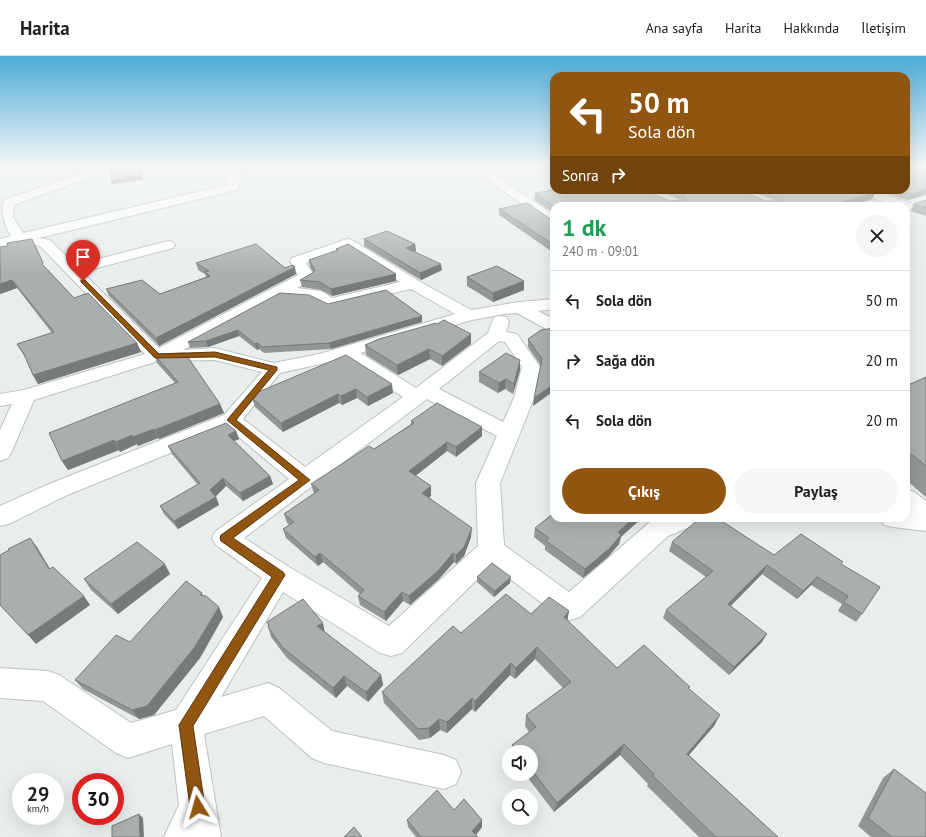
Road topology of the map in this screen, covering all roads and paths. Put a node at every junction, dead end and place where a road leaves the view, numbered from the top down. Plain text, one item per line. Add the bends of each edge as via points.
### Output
1 (10, 202) edge
2 (167, 202) edge
3 (527, 202) edge
4 (550, 218) edge
5 (18, 237) junction
6 (0, 242) edge
7 (168, 245) dead end
8 (73, 270) junction
9 (414, 284) junction
10 (279, 292) junction
11 (550, 304) edge
12 (511, 308) junction
13 (468, 315) junction
14 (550, 324) edge
15 (496, 335) junction
16 (345, 352) junction
17 (157, 356) junction
18 (274, 368) junction
19 (421, 394) junction
20 (26, 396) junction
21 (0, 400) edge
22 (231, 420) junction
23 (508, 433) junction
24 (0, 453) edge
25 (306, 480) junction
26 (910, 501) edge
27 (926, 514) edge
28 (0, 517) edge
29 (910, 520) edge
30 (676, 522) edge
31 (926, 522) edge
32 (491, 550) junction
33 (279, 575) junction
34 (0, 683) edge
35 (186, 725) junction
36 (444, 772) dead end
37 (194, 827) edge

1 - 5 street via 7,217
2 - 5 street
3 - 4 street
5 - 6 street
5 - 8 street via 45,243
7 - 8 street
8 - 17 street
9 - 10 street via 329,303 315,294
9 - 10 street via 347,243 297,261 307,277
9 - 13 street
10 - 17 street
11 - 12 street
12 - 13 street
12 - 14 street
12 - 15 street
13 - 16 street
15 - 19 street
15 - 23 street via 511,338 531,367 524,398
16 - 18 street
16 - 19 street
17 - 18 street via 215,354
17 - 20 street
18 - 22 street
19 - 23 street
19 - 25 street
20 - 21 street
20 - 24 street
22 - 25 street
22 - 28 street via 57,490
23 - 32 street via 488,483
25 - 33 street via 225,538
26 - 27 street
29 - 31 street
30 - 32 street via 659,529 570,608
32 - 33 street via 391,643
33 - 35 street
34 - 35 street via 48,686 128,741
35 - 36 street via 268,699 324,746
35 - 37 street

